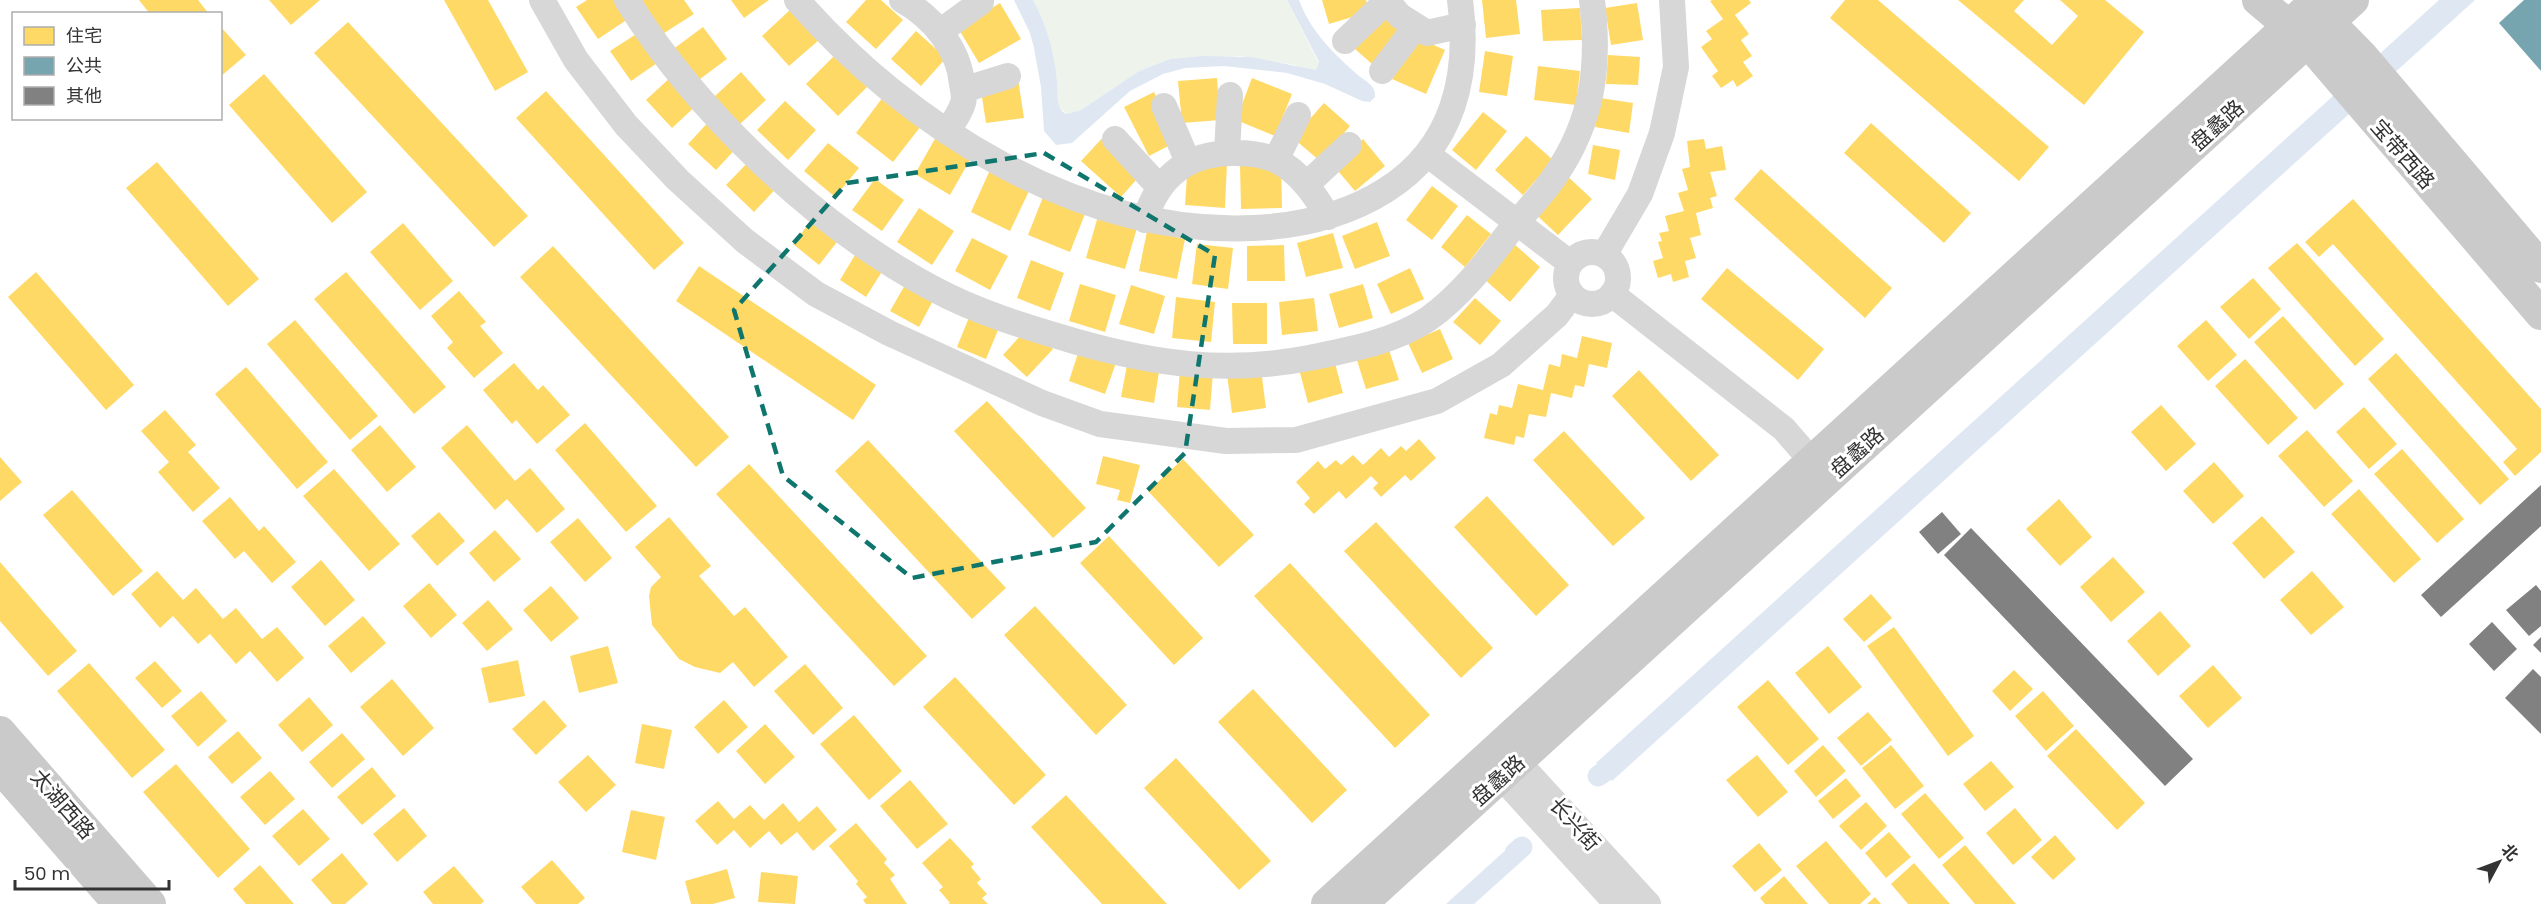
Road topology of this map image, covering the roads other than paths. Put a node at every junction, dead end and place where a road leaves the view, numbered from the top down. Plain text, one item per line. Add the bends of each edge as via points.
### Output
1 (542, 0) edge
2 (627, 0) edge
3 (902, 0) edge
4 (1386, 0) edge
5 (1592, 0) edge
6 (1672, 0) edge
7 (2258, 0) edge
8 (2353, 0) edge
9 (981, 2) dead end
10 (805, 3) edge
11 (1462, 12) edge
12 (2310, 16) edge
13 (1416, 26) junction
14 (941, 31) junction
15 (1345, 41) dead end
16 (1382, 71) dead end
17 (1008, 76) dead end
18 (963, 90) junction
19 (1230, 95) dead end
20 (1164, 106) dead end
21 (1298, 115) dead end
22 (947, 131) junction
23 (1115, 139) dead end
24 (1349, 145) dead end
25 (1227, 153) junction
26 (1427, 154) junction
27 (1276, 160) junction
28 (1188, 162) junction
29 (1306, 185) junction
30 (1160, 188) junction
31 (1328, 217) junction
32 (1145, 220) junction
33 (1516, 224) junction
34 (1604, 255) junction
35 (1570, 263) junction
36 (2541, 267) edge
37 (1612, 294) junction
38 (1572, 295) junction
39 (2541, 314) edge
40 (1820, 470) junction
41 (0, 732) edge
42 (1501, 761) junction
43 (0, 767) edge
44 (119, 904) edge
45 (150, 904) edge
46 (1327, 904) edge
47 (1361, 904) edge
48 (1617, 904) edge
49 (1648, 904) edge

1 - 38 street via 576,60 626,125 678,180 745,241 816,294 889,333 1042,403 1100,424 1226,441 1296,440 1437,401 1500,365 1557,315
2 - 33 street via 671,64 709,108 760,160 843,231 951,297 1035,330 1098,348 1151,360 1240,368 1344,351 1387,338 1426,320 1462,290
3 - 14 street via 919,9
4 - 13 street
4 - 15 street
5 - 33 street via 1597,42 1592,94 1580,135 1555,177
6 - 34 street via 1676,67 1662,133 1640,194
7 - 12 main road, 宝带西路
8 - 12 main road, 盘蠡路
9 - 14 street
10 - 22 street via 837,46
11 - 13 street via 1427,33
11 - 26 street via 1465,35 1458,93 1438,141
12 - 36 main road, 宝带西路 via 2363,57
12 - 39 main road, 宝带西路 via 2338,79
12 - 40 main road, 盘蠡路
13 - 16 street
14 - 18 street via 954,55
17 - 18 street
18 - 22 street via 964,100
19 - 25 street
20 - 28 street
21 - 27 street
22 - 32 street via 1029,176
23 - 30 street
24 - 29 street
25 - 27 street via 1249,153
25 - 28 street
26 - 31 street via 1404,179 1365,204
26 - 33 street
27 - 29 street
28 - 30 street
29 - 31 street
30 - 32 street via 1151,200
31 - 32 street via 1222,229
33 - 35 street
34 - 35 street via 1589,252
34 - 37 street via 1616,268 1617,286
35 - 38 street via 1566,280
37 - 38 street via 1606,300 1588,304
37 - 40 street via 1784,429
40 - 42 main road, 盘蠡路
41 - 45 main road, 太湖西路
42 - 46 main road, 盘蠡路
42 - 47 main road, 盘蠡路
42 - 48 street, 长兴街
42 - 49 street, 长兴街
43 - 44 main road, 太湖西路

